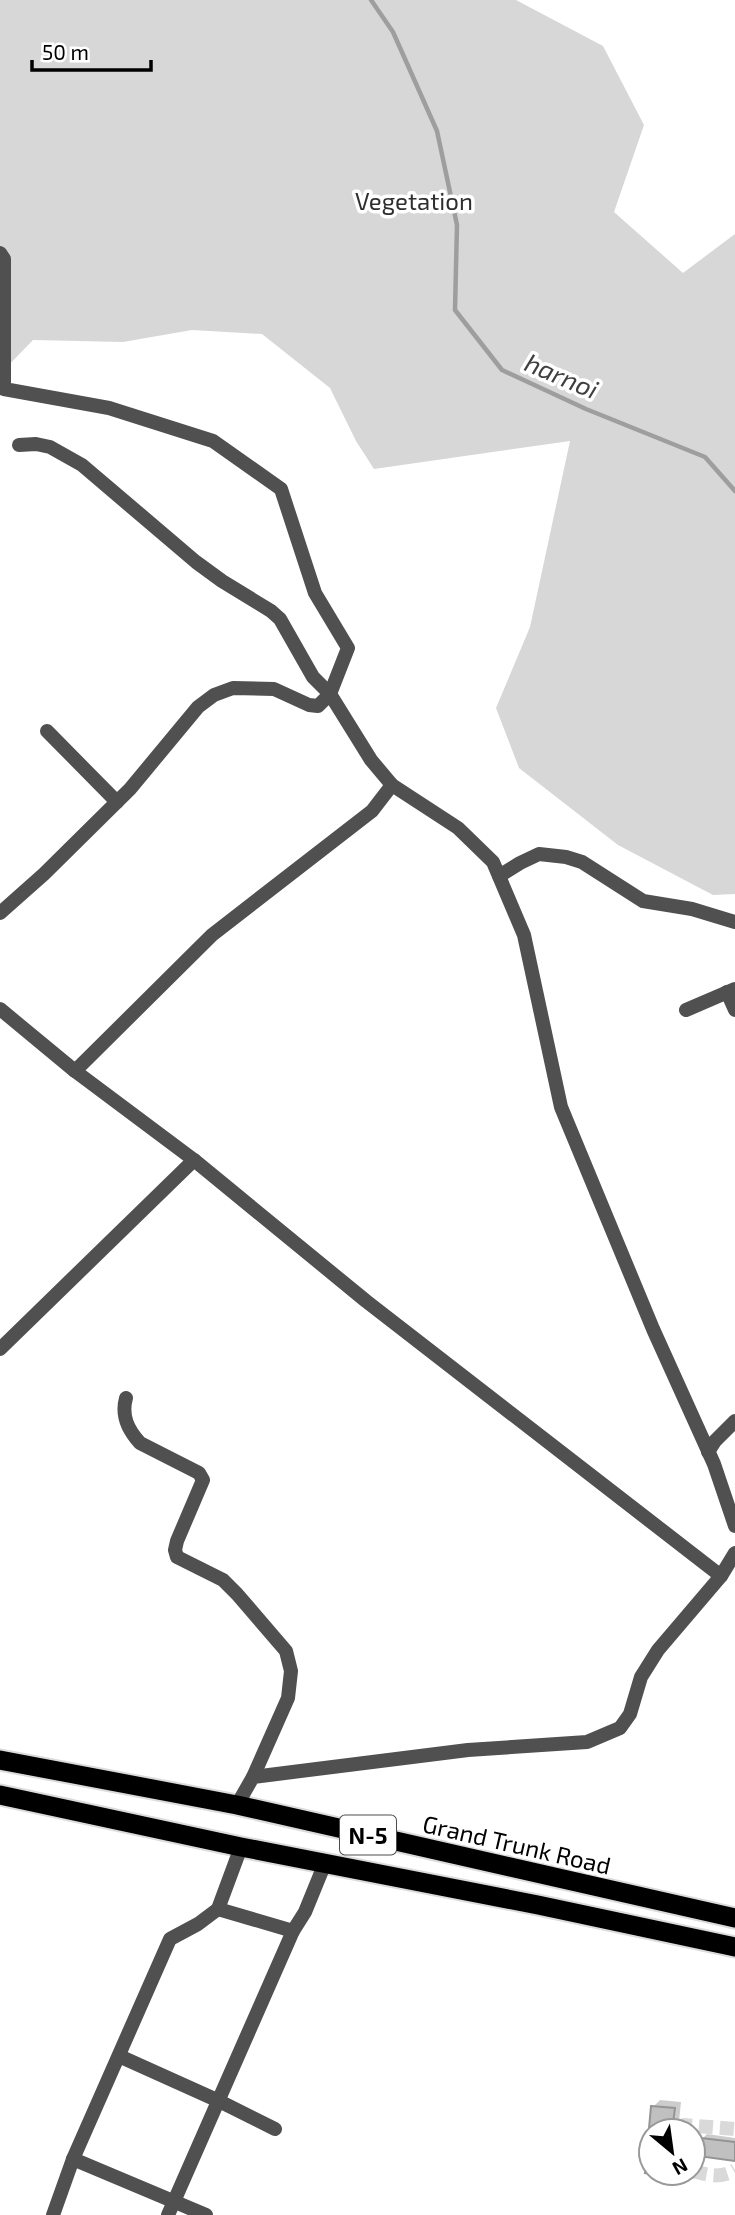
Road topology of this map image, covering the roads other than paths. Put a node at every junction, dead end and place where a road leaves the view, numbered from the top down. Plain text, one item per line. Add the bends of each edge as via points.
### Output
1 (0, 253) edge
2 (19, 445) dead end
3 (330, 694) junction
4 (47, 731) dead end
5 (392, 785) junction
6 (117, 802) junction
7 (499, 876) junction
8 (0, 913) edge
9 (735, 922) edge
10 (731, 991) edge
11 (0, 1009) edge
12 (686, 1010) dead end
13 (735, 1010) edge
14 (75, 1071) junction
15 (194, 1160) junction
16 (0, 1349) edge
17 (125, 1398) dead end
18 (735, 1422) edge
19 (708, 1452) junction
20 (735, 1526) edge
21 (735, 1553) edge
22 (721, 1576) junction
23 (0, 1760) edge
24 (253, 1777) junction
25 (0, 1795) edge
26 (237, 1805) junction
27 (241, 1847) junction
28 (325, 1863) junction
29 (218, 1909) junction
30 (735, 1918) edge
31 (293, 1931) junction
32 (735, 1947) edge
33 (119, 2056) junction
34 (219, 2101) junction
35 (275, 2129) dead end
36 (73, 2158) junction
37 (171, 2208) edge
38 (53, 2215) edge
39 (206, 2215) edge

1 - 3 street via 4,260 4,389 109,408 213,441 281,489 315,593 348,648
2 - 3 street via 50,447 82,466 196,562 271,611 313,677
3 - 5 street
3 - 6 street via 318,706 274,689 233,688 214,695 198,707
4 - 6 street
5 - 7 street via 458,828 493,862
5 - 14 street via 372,811 212,935
6 - 8 street
7 - 9 street via 539,854 566,857 582,862 643,901
7 - 19 street via 524,935 561,1107
10 - 12 street
10 - 13 street
11 - 14 street
14 - 15 street
15 - 16 street
15 - 22 street via 366,1301
17 - 24 street via 124,1416 140,1443 199,1473 203,1480 177,1541 177,1557 223,1580 286,1651 291,1671 288,1698
18 - 19 street
19 - 20 street
21 - 22 street
22 - 24 street via 658,1650 620,1728 604,1735 587,1742 468,1750
23 - 26 highway, Grand Trunk Road / N-5
24 - 26 street
25 - 27 highway, N-5
26 - 30 highway, Grand Trunk Road / N-5
27 - 28 highway, N-5
27 - 29 street
28 - 31 street
28 - 32 highway, N-5
29 - 31 street
29 - 33 street via 170,1940
31 - 34 street
33 - 34 street
33 - 36 street
34 - 35 street
34 - 37 street
36 - 37 street
36 - 38 street
37 - 39 street

